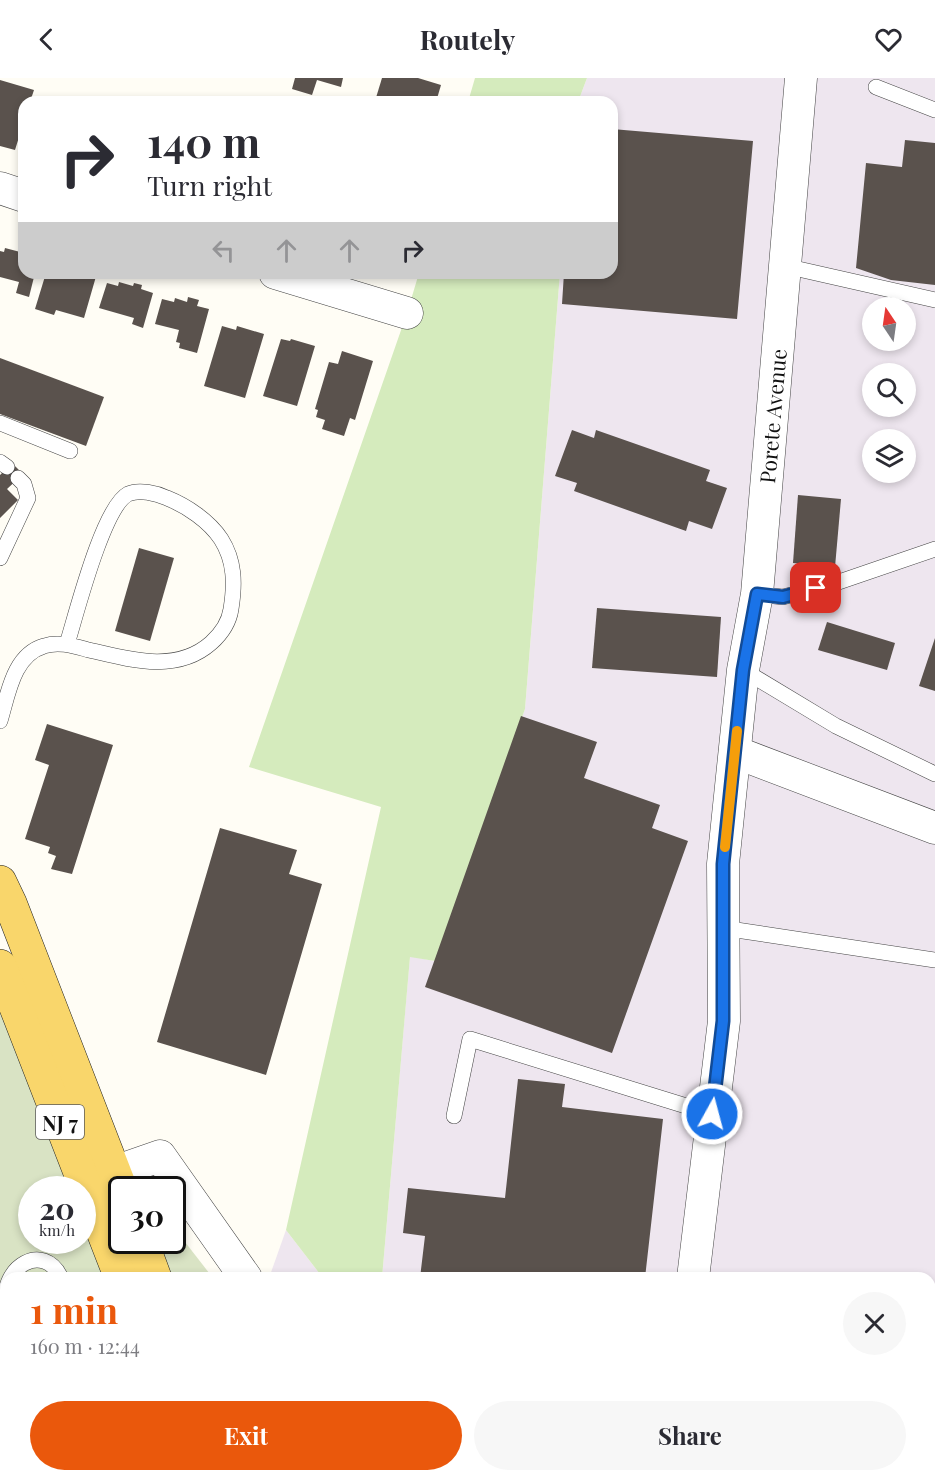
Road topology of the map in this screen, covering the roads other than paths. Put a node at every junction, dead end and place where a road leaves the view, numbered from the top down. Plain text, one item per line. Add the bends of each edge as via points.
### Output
1 (801, 78) edge
2 (876, 87) dead end
3 (935, 110) edge
4 (0, 189) edge
5 (18, 194) edge
6 (785, 266) junction
7 (294, 279) edge
8 (935, 300) edge
9 (407, 314) dead end
10 (0, 423) edge
11 (70, 451) dead end
12 (9, 469) edge
13 (935, 549) edge
14 (0, 558) edge
15 (757, 594) junction
16 (67, 644) junction
17 (743, 670) junction
18 (0, 721) edge
19 (735, 752) junction
20 (935, 774) edge
21 (935, 828) edge
22 (0, 882) edge
23 (723, 928) junction
24 (935, 960) edge
25 (0, 966) edge
26 (712, 1114) junction
27 (454, 1116) dead end
28 (116, 1176) edge
29 (128, 1176) edge
30 (174, 1176) edge
31 (186, 1193) edge
32 (146, 1254) edge
33 (9, 1272) edge
34 (57, 1272) edge
35 (119, 1272) edge
36 (153, 1272) edge
37 (242, 1272) edge
38 (694, 1272) edge

1 - 6 street, Porete Avenue
2 - 3 lane
4 - 5 street
6 - 8 lane
6 - 15 street, Porete Avenue
7 - 9 street
10 - 11 lane
12 - 14 lane via 24,484 28,498
13 - 15 lane via 783,597
15 - 17 street, Porete Avenue
16 - 16 lane via 145,663 179,659 206,648 225,626 231,612 233,566 220,537 195,514 166,497 144,492 130,493 121,499 102,535
16 - 18 lane via 44,646 24,659 13,676
17 - 19 street, Porete Avenue
17 - 20 lane via 836,726
19 - 21 street
19 - 23 street, Porete Avenue via 723,864
22 - 28 main road, NJ 7
23 - 24 lane
23 - 26 street, Porete Avenue via 723,1021
25 - 35 main road, NJ 7
26 - 27 lane via 470,1039
26 - 38 street, Porete Avenue
29 - 30 street via 160,1156
31 - 37 street
32 - 36 main road
33 - 34 lane via 33,1260 53,1266

